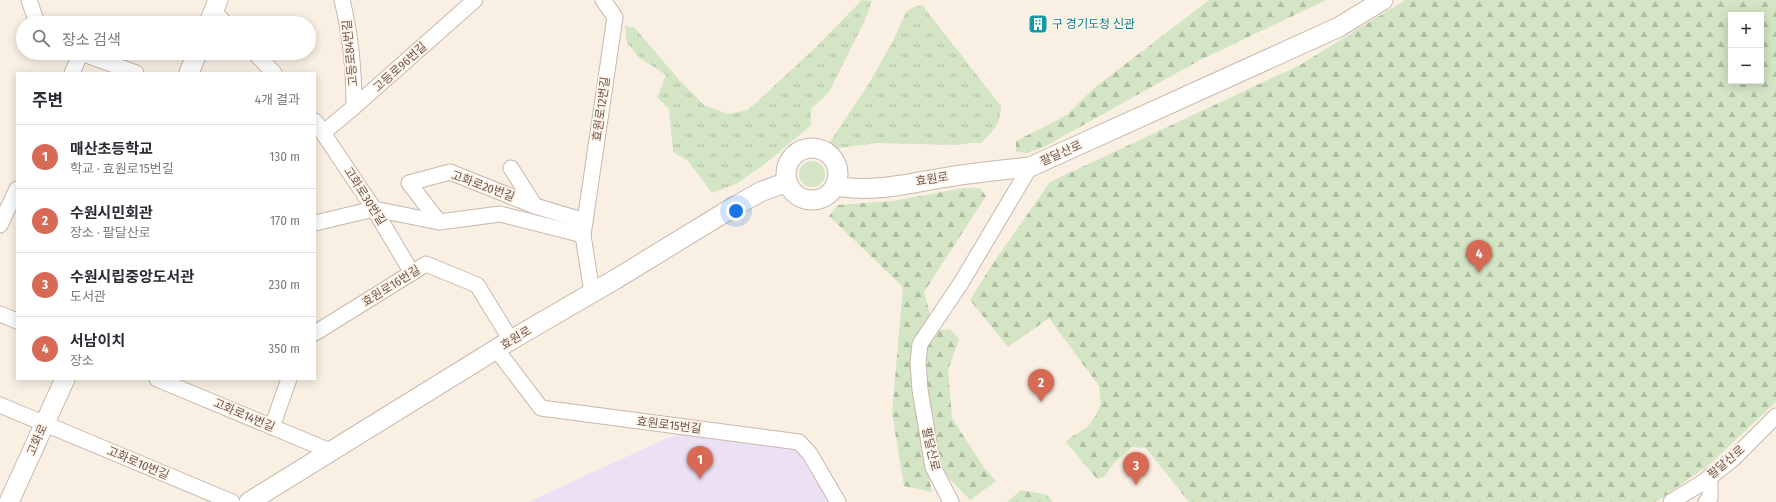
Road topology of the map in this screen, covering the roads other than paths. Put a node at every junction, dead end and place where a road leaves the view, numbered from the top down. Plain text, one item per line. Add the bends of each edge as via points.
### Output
1 (29, 0) edge
2 (342, 0) edge
3 (475, 0) edge
4 (603, 0) edge
5 (1383, 0) edge
6 (35, 16) edge
7 (78, 60) edge
8 (100, 60) edge
9 (194, 60) edge
10 (262, 60) edge
11 (72, 72) edge
12 (133, 72) edge
13 (189, 72) edge
14 (273, 72) edge
15 (354, 107) junction
16 (319, 127) edge
17 (1030, 167) junction
18 (511, 168) dead end
19 (787, 182) junction
20 (835, 186) junction
21 (16, 191) edge
22 (535, 206) junction
23 (374, 209) junction
24 (439, 222) junction
25 (316, 223) edge
26 (0, 225) edge
27 (584, 228) junction
28 (412, 273) junction
29 (592, 293) junction
30 (0, 314) edge
31 (16, 321) edge
32 (316, 332) edge
33 (504, 345) junction
34 (65, 380) edge
35 (159, 380) edge
36 (289, 380) edge
37 (0, 405) edge
38 (1776, 416) edge
39 (44, 424) junction
40 (272, 427) junction
41 (330, 451) junction
42 (1710, 476) junction
43 (9, 502) edge
44 (232, 502) edge
45 (250, 502) edge
46 (838, 502) edge
47 (950, 502) edge
48 (1671, 502) edge
49 (1706, 502) edge

1 - 6 street
2 - 15 street, 고등로84번길 via 352,57
3 - 15 street, 고등로96번길
4 - 27 street, 효원로12번길 via 614,17
5 - 17 street, 팔달산로 via 1339,27
7 - 11 street
8 - 12 street
9 - 13 street
10 - 14 street
15 - 16 street, 고등로96번길
16 - 23 street, 고화로30번길
17 - 20 street, 효원로 via 985,171 876,189
17 - 47 street, 팔달산로 via 961,283 920,344 920,390 933,468
18 - 22 street
19 - 20 street via 795,194 811,200 827,196
19 - 20 street via 786,171 793,156 804,149 817,148 825,151 836,164 838,173
19 - 29 street, 효원로 via 760,192
21 - 26 street
22 - 24 street, 고화로20번길 via 450,172 409,184
22 - 27 street
23 - 24 street, 고화로20번길
23 - 25 street, 고화로20번길
23 - 28 street, 고화로30번길
24 - 27 street, 고화로20번길 via 500,214
27 - 29 street, 효원로12번길
28 - 32 street, 효원로16번길
28 - 33 street, 효원로16번길 via 426,264 477,285
29 - 33 street, 효원로
30 - 31 street
33 - 41 street, 효원로
33 - 46 street, 효원로15번길 via 541,408 799,442 810,454
34 - 39 street, 고화로
35 - 40 street, 고화로14번길
36 - 40 street
37 - 39 street, 고화로10번길
38 - 42 street, 팔달산로 via 1734,458
39 - 43 street, 고화로
39 - 44 street, 고화로10번길
40 - 41 street, 고화로14번길
41 - 45 street, 효원로
42 - 48 street, 팔달산로
42 - 49 street via 1710,498

